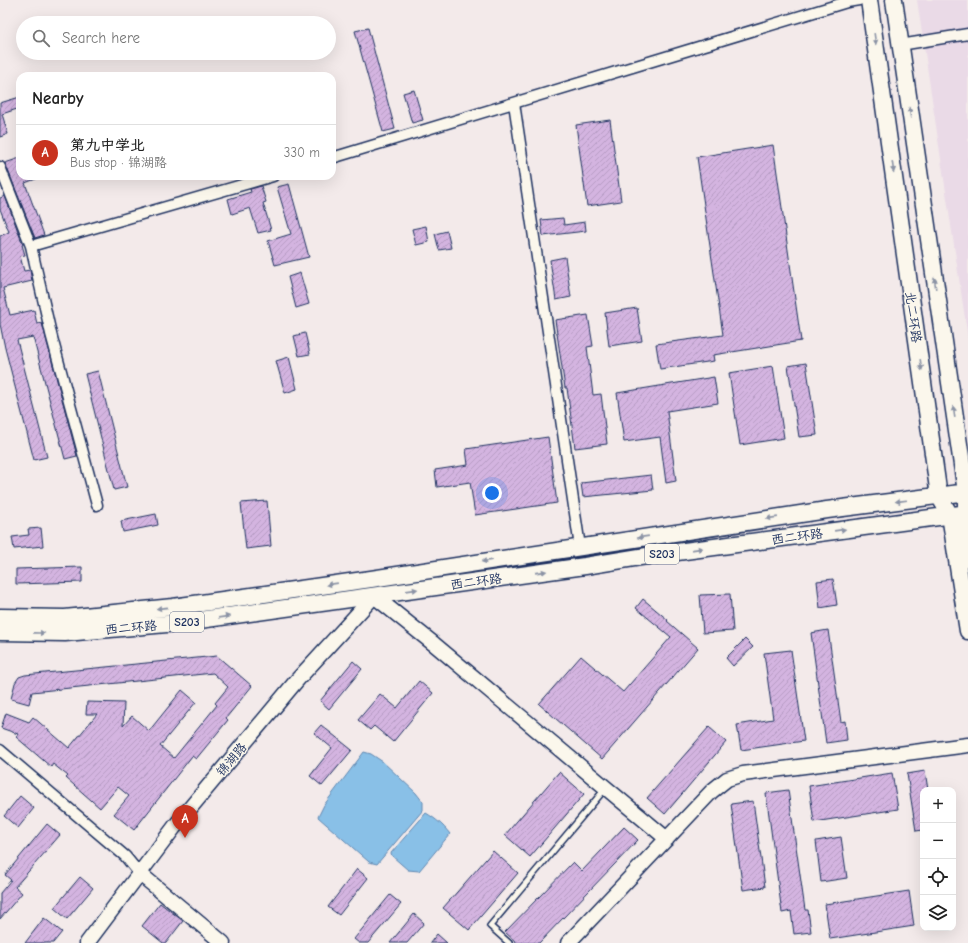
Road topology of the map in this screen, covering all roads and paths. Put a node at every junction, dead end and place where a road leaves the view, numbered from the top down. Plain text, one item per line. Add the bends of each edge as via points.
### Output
1 (860, 0) edge
2 (869, 0) edge
3 (894, 0) edge
4 (968, 34) edge
5 (900, 45) junction
6 (514, 103) junction
7 (336, 157) edge
8 (0, 167) edge
9 (260, 180) edge
10 (31, 246) junction
11 (967, 492) edge
12 (939, 496) junction
13 (96, 505) dead end
14 (962, 514) edge
15 (580, 547) junction
16 (968, 558) edge
17 (585, 566) junction
18 (371, 579) junction
19 (374, 596) junction
20 (1, 626) edge
21 (968, 631) edge
22 (968, 745) edge
23 (0, 750) edge
24 (606, 788) junction
25 (667, 839) junction
26 (139, 873) junction
27 (86, 943) edge
28 (223, 943) edge
29 (509, 943) edge
30 (568, 943) edge

1 - 6 street
2 -> 12 main road, 北二环路
3 - 5 main road, 北二环路
4 - 5 street
11 -> 5 main road, 北二环路
6 - 7 street
6 - 15 street
8 - 10 street
9 - 10 street
10 - 13 street
11 - 12 main road, S203
11 - 14 main road, 北二环路
12 - 14 main road, 北二环路
12 -> 15 main road, 西二环路 / S203
14 - 16 main road, 北二环路
17 -> 14 main road, 西二环路 / S203
14 - 21 main road, 北二环路
15 - 17 main road
15 -> 18 main road, 西二环路 / S203
19 -> 17 main road, 西二环路 / S203
18 - 19 street
18 -> 20 main road, 西二环路 / S203 via 157,609
20 -> 19 main road, 西二环路 / S203 via 65,633 178,623
19 - 24 street
19 - 26 street, 锦湖路 via 298,679
22 - 25 street via 743,774 727,779 712,791
23 - 26 street via 125,856
24 - 25 street
24 - 29 lane via 490,926
25 - 30 street
26 - 27 street, 锦湖路
26 - 28 street

